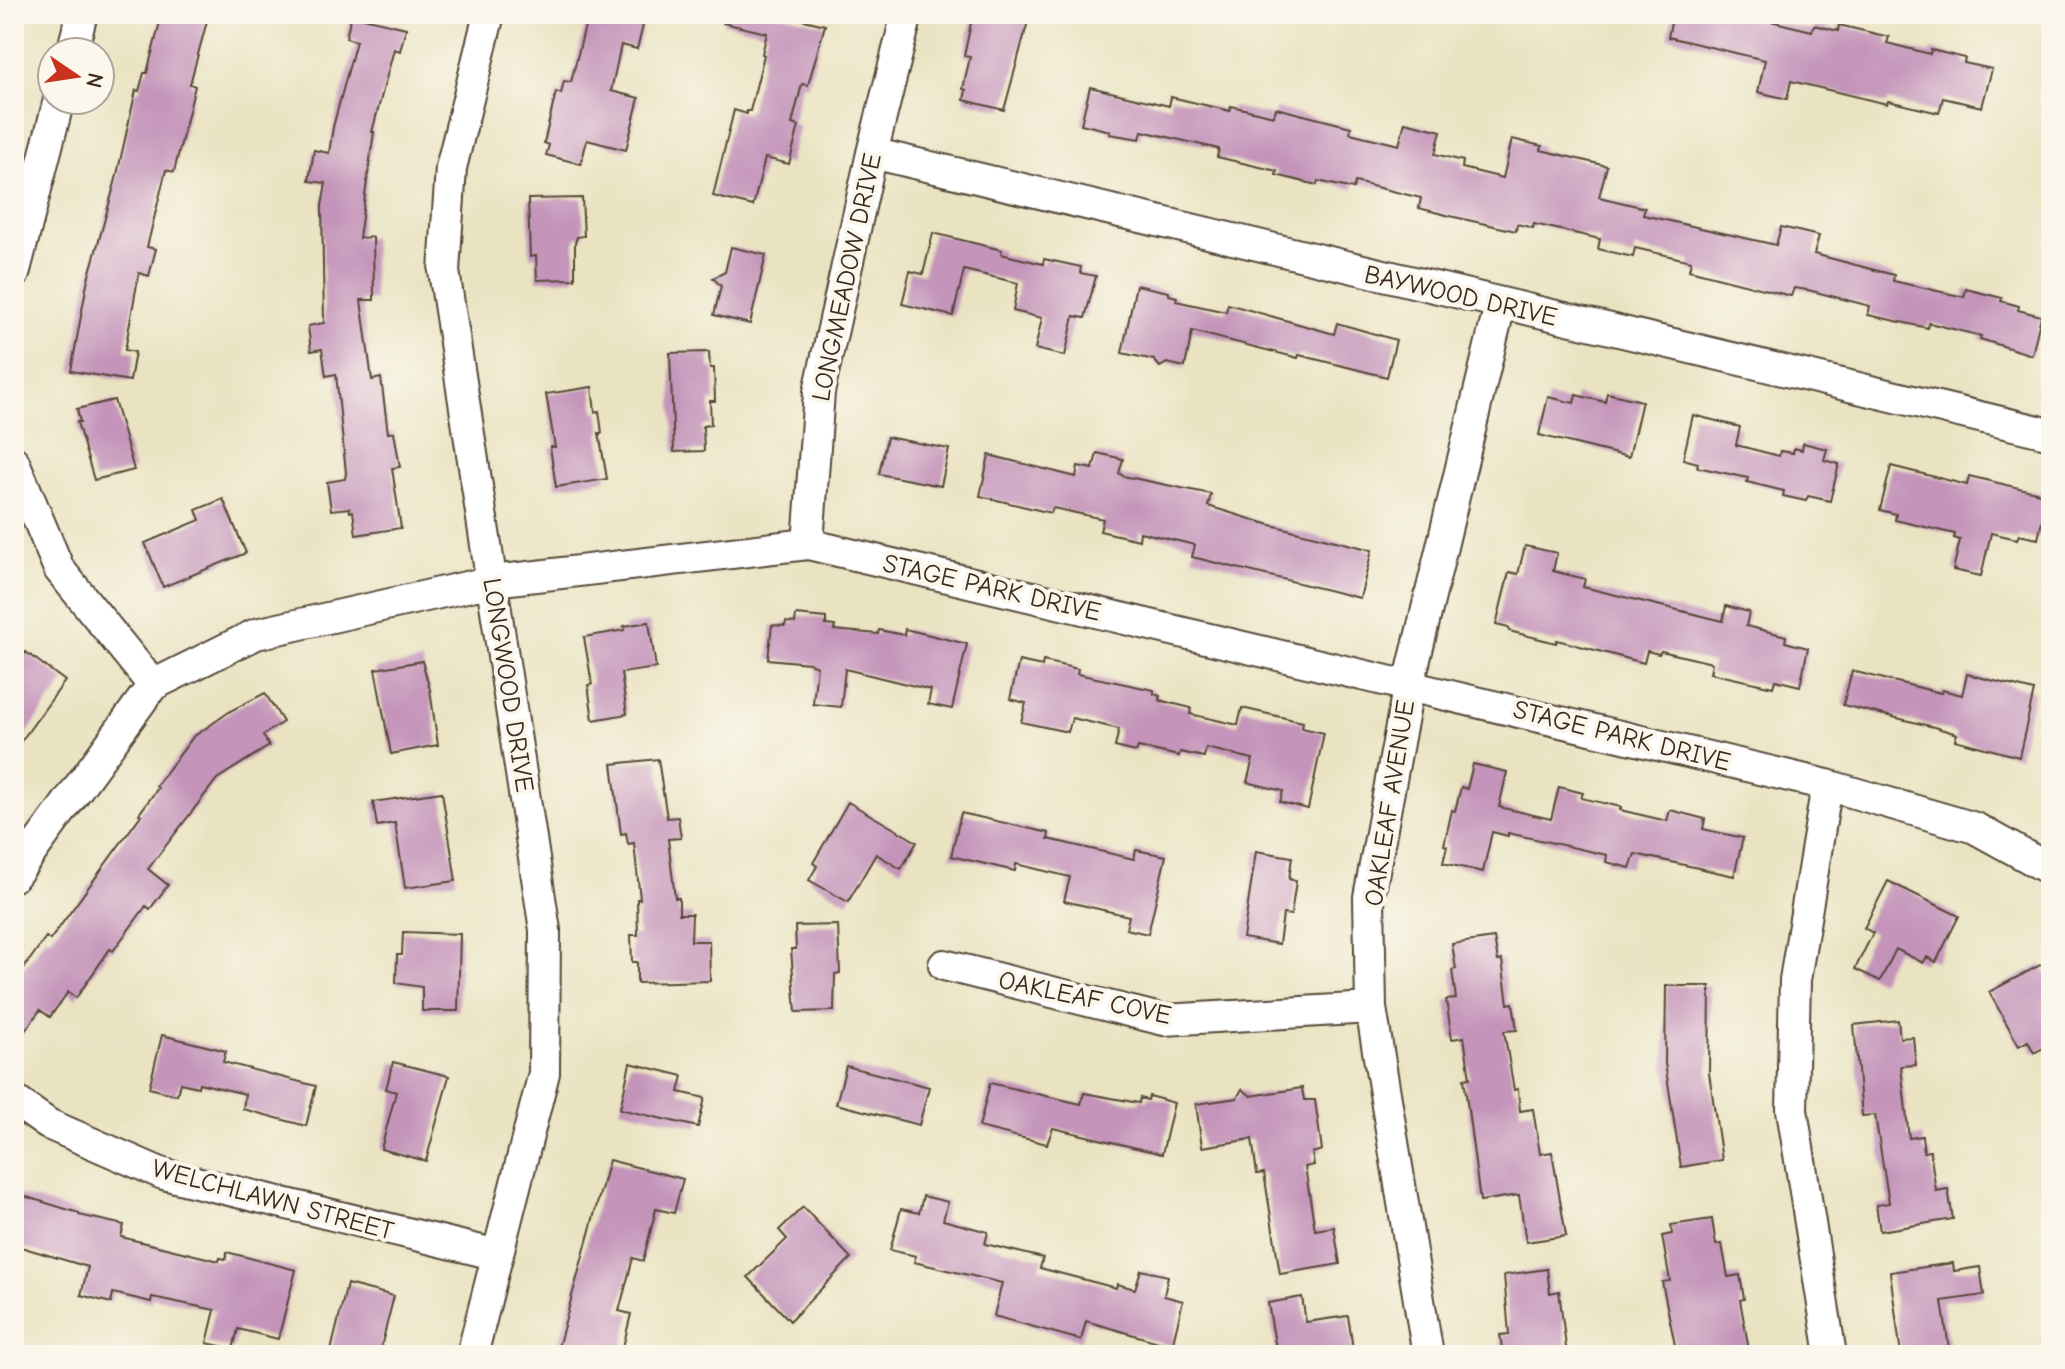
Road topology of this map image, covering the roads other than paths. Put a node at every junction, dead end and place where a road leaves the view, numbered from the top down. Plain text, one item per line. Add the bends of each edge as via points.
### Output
1 (82, 14) edge
2 (489, 14) edge
3 (907, 14) edge
4 (76, 36) edge
5 (55, 116) edge
6 (872, 153) junction
7 (14, 274) edge
8 (1500, 305) junction
9 (2051, 434) edge
10 (14, 462) edge
11 (808, 544) junction
12 (493, 581) junction
13 (1409, 684) junction
14 (153, 685) junction
15 (1827, 785) junction
16 (2051, 870) edge
17 (14, 876) edge
18 (944, 965) dead end
19 (1371, 1008) junction
20 (14, 1100) edge
21 (498, 1255) junction
22 (472, 1355) edge
23 (1428, 1355) edge
24 (1831, 1355) edge

1 - 4 street
2 - 12 street, LONGWOOD DRIVE via 451,168 444,271
3 - 6 street, LONGMEADOW DRIVE
5 - 7 street
6 - 8 street, BAYWOOD DRIVE
6 - 11 street, LONGMEADOW DRIVE via 819,392
8 - 9 street, BAYWOOD DRIVE
8 - 13 street, OAKLEAF AVENUE
10 - 14 street via 59,569
11 - 12 street, STAGE PARK DRIVE
11 - 13 street, STAGE PARK DRIVE
12 - 14 street, STAGE PARK DRIVE via 256,634
12 - 21 street, LONGWOOD DRIVE via 545,930 544,1073
13 - 15 street, STAGE PARK DRIVE
13 - 19 street, OAKLEAF AVENUE via 1369,897
14 - 17 street, STAGE PARK DRIVE
15 - 16 street, STAGE PARK DRIVE via 1975,828
15 - 24 street via 1795,980 1792,1110
18 - 19 street, OAKLEAF COVE via 1164,1020
19 - 23 street, OAKLEAF AVENUE
20 - 21 street, WELCHLAWN STREET via 48,1124 163,1174
21 - 22 street, LONGWOOD DRIVE

